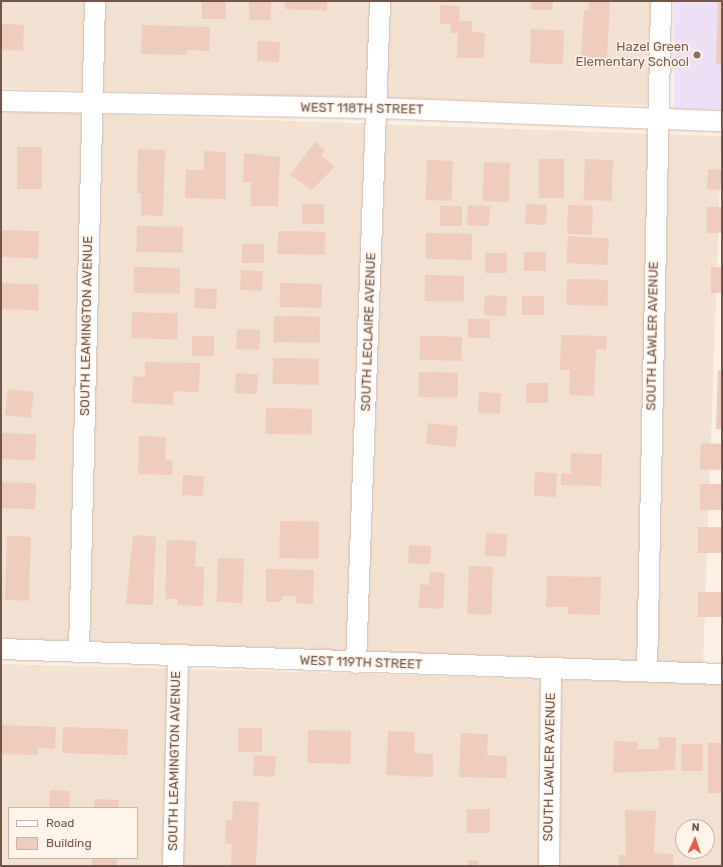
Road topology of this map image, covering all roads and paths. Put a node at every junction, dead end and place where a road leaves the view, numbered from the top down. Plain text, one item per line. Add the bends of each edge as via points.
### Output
1 (95, 1) edge
2 (380, 1) edge
3 (661, 1) edge
4 (1, 101) edge
5 (92, 104) junction
6 (378, 108) junction
7 (656, 119) junction
8 (722, 121) edge
9 (1, 649) edge
10 (80, 651) junction
11 (178, 655) junction
12 (356, 663) junction
13 (551, 669) junction
14 (647, 672) junction
15 (722, 674) edge
16 (173, 866) edge
17 (549, 866) edge

1 - 5 street, SOUTH LEAMINGTON AVENUE
2 - 6 street, SOUTH LECLAIRE AVENUE
3 - 7 street, SOUTH LAWLER AVENUE
4 - 5 street, WEST 118TH STREET
5 - 6 street, WEST 118TH STREET
5 - 10 street, SOUTH LEAMINGTON AVENUE
6 - 7 street, WEST 118TH STREET
6 - 12 street, SOUTH LECLAIRE AVENUE
7 - 8 street, WEST 118TH STREET
7 - 14 street, SOUTH LAWLER AVENUE
9 - 10 street, WEST 119TH STREET
10 - 11 street, WEST 119TH STREET
11 - 12 street, WEST 119TH STREET
11 - 16 street, SOUTH LEAMINGTON AVENUE
12 - 13 street, WEST 119TH STREET
13 - 14 street, WEST 119TH STREET
13 - 17 street, SOUTH LAWLER AVENUE
14 - 15 street, WEST 119TH STREET

